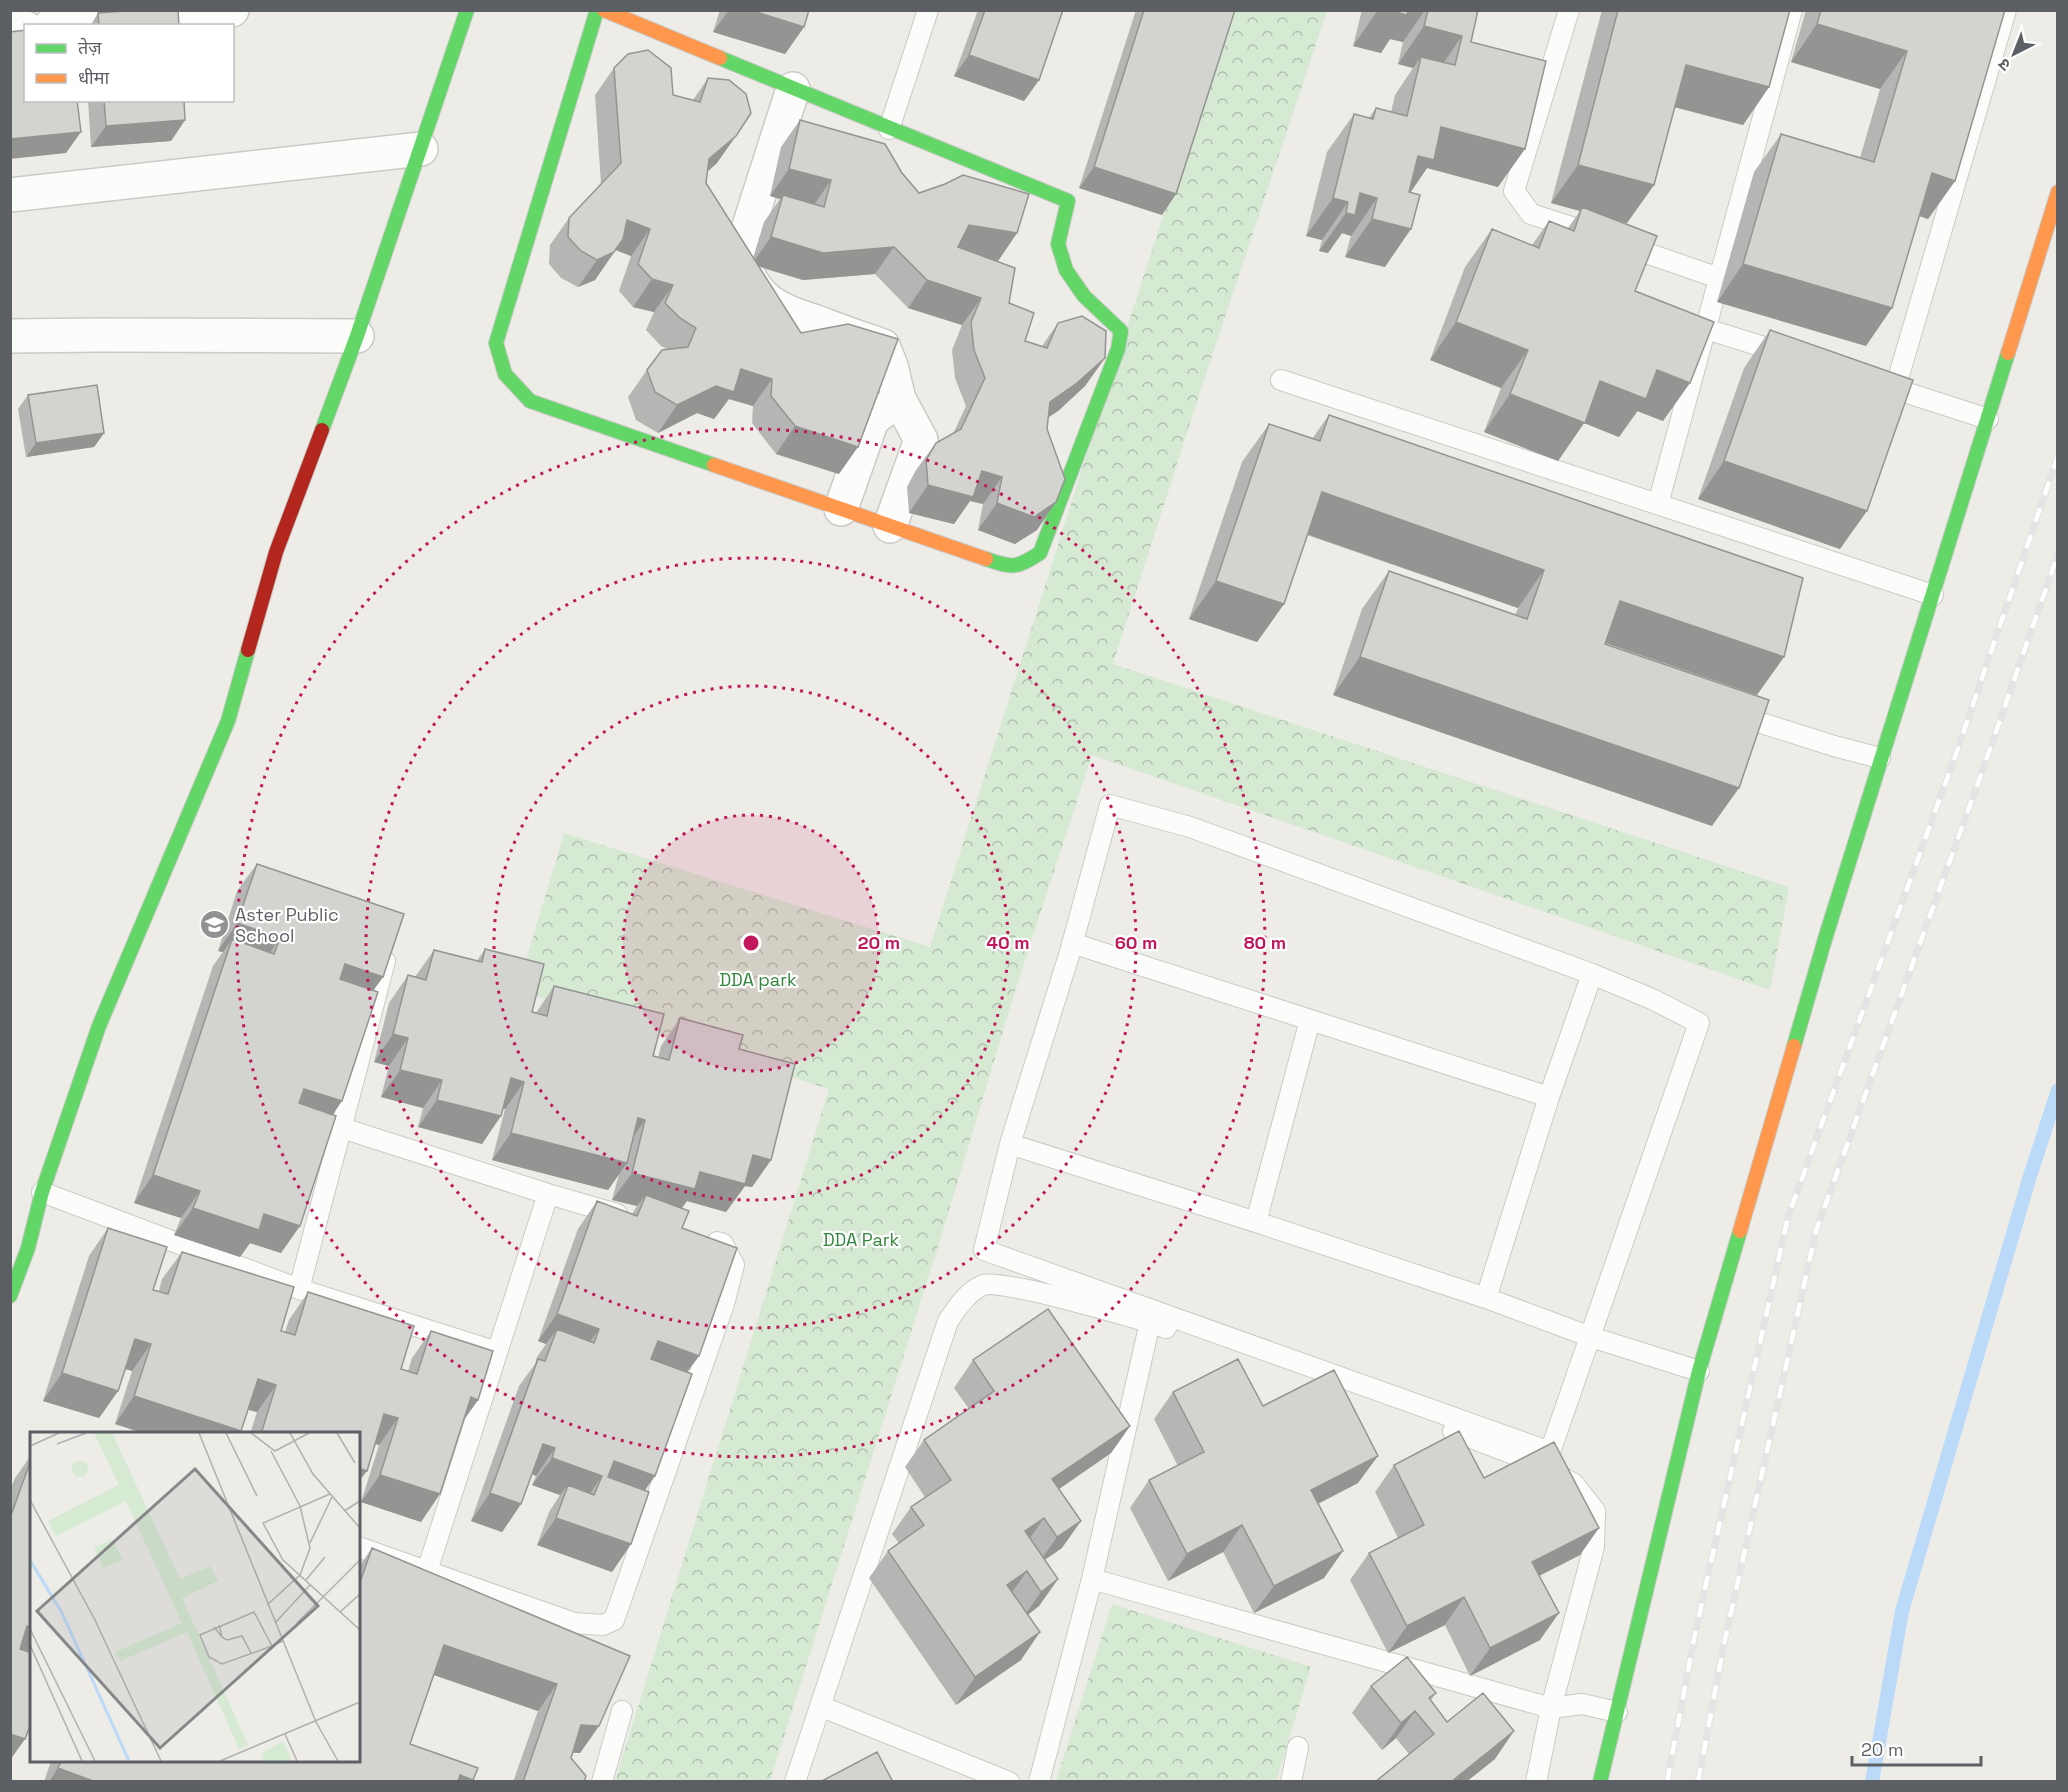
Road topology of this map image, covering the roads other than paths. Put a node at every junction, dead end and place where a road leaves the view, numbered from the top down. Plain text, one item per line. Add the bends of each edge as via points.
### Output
1 (232, 10) edge
2 (597, 10) edge
3 (604, 10) edge
4 (928, 10) edge
5 (1569, 10) edge
6 (1792, 10) edge
7 (2006, 10) edge
8 (466, 12) edge
9 (73, 24) edge
10 (793, 89) junction
11 (889, 129) junction
12 (421, 149) junction
13 (2058, 192) edge
14 (10, 195) edge
15 (1719, 278) junction
16 (1706, 328) junction
17 (10, 336) edge
18 (357, 336) junction
19 (1806, 360) edge
20 (1862, 378) edge
21 (1281, 380) dead end
22 (1895, 389) junction
23 (899, 399) junction
24 (1988, 419) junction
25 (1658, 504) junction
26 (841, 509) junction
27 (890, 526) junction
28 (1933, 595) junction
29 (1714, 708) edge
30 (1880, 758) junction
31 (1072, 943) junction
32 (385, 961) edge
33 (1592, 974) junction
34 (1310, 1020) junction
35 (1549, 1097) junction
36 (342, 1128) junction
37 (1010, 1144) junction
38 (42, 1192) junction
39 (548, 1194) junction
40 (635, 1219) edge
41 (1256, 1222) junction
42 (701, 1238) edge
43 (299, 1289) junction
44 (10, 1296) edge
45 (1486, 1298) junction
46 (1150, 1322) junction
47 (1591, 1337) junction
48 (498, 1352) junction
49 (1699, 1371) junction
50 (360, 1548) edge
51 (428, 1571) junction
52 (1092, 1579) junction
53 (820, 1706) junction
54 (1551, 1708) junction
55 (622, 1711) edge
56 (1617, 1712) junction
57 (1298, 1747) dead end
58 (602, 1782) edge
59 (795, 1782) edge
60 (1009, 1782) edge
61 (1039, 1782) edge
62 (1291, 1782) edge
63 (1536, 1782) edge
64 (1600, 1782) edge

1 - 9 street
2 - 26 street via 496,343 505,374 530,401
3 - 10 street
4 - 11 lane
5 - 15 lane via 1514,191 1531,213
6 - 15 lane
7 - 22 lane
8 - 12 street
10 - 11 street
10 - 23 street via 740,254 746,273 762,296 780,310 883,346
11 - 27 street via 1068,201 1058,244 1066,270 1084,296 1121,332 1118,349 1040,553 1010,567
12 - 14 street
12 - 18 street
13 - 24 street
15 - 16 lane
16 - 19 lane
16 - 25 lane
17 - 18 street
18 - 38 street via 276,552 228,721 99,1026
20 - 22 lane
21 - 25 lane
22 - 24 lane
23 - 26 street via 872,420
23 - 27 street via 921,440
24 - 28 street
25 - 28 lane
26 - 27 street
28 - 30 street
29 - 30 lane
30 - 49 street
31 - 33 lane via 1110,805 1190,827
31 - 34 lane
31 - 37 lane
32 - 36 lane
33 - 35 lane
33 - 47 lane via 1699,1023
34 - 35 lane
34 - 41 lane
35 - 45 lane
36 - 39 lane
36 - 43 lane
37 - 41 lane
37 - 47 lane via 984,1250 1550,1452
38 - 43 lane
38 - 44 street via 28,1248
39 - 40 lane
39 - 48 lane
41 - 45 lane
42 - 51 lane via 723,1244 734,1265 724,1304 614,1620 603,1625 574,1623
43 - 48 lane
45 - 47 lane
46 - 52 lane
46 - 53 lane via 1015,1286 985,1284 963,1299 948,1321
46 - 54 lane via 1357,1394 1539,1464 1574,1484 1595,1512 1594,1547
47 - 49 lane
48 - 51 lane
49 - 56 street
50 - 51 lane
52 - 54 lane
52 - 61 lane
53 - 59 lane
53 - 60 lane
54 - 56 lane via 1582,1704
54 - 63 lane
55 - 58 lane
56 - 64 street
57 - 62 lane

